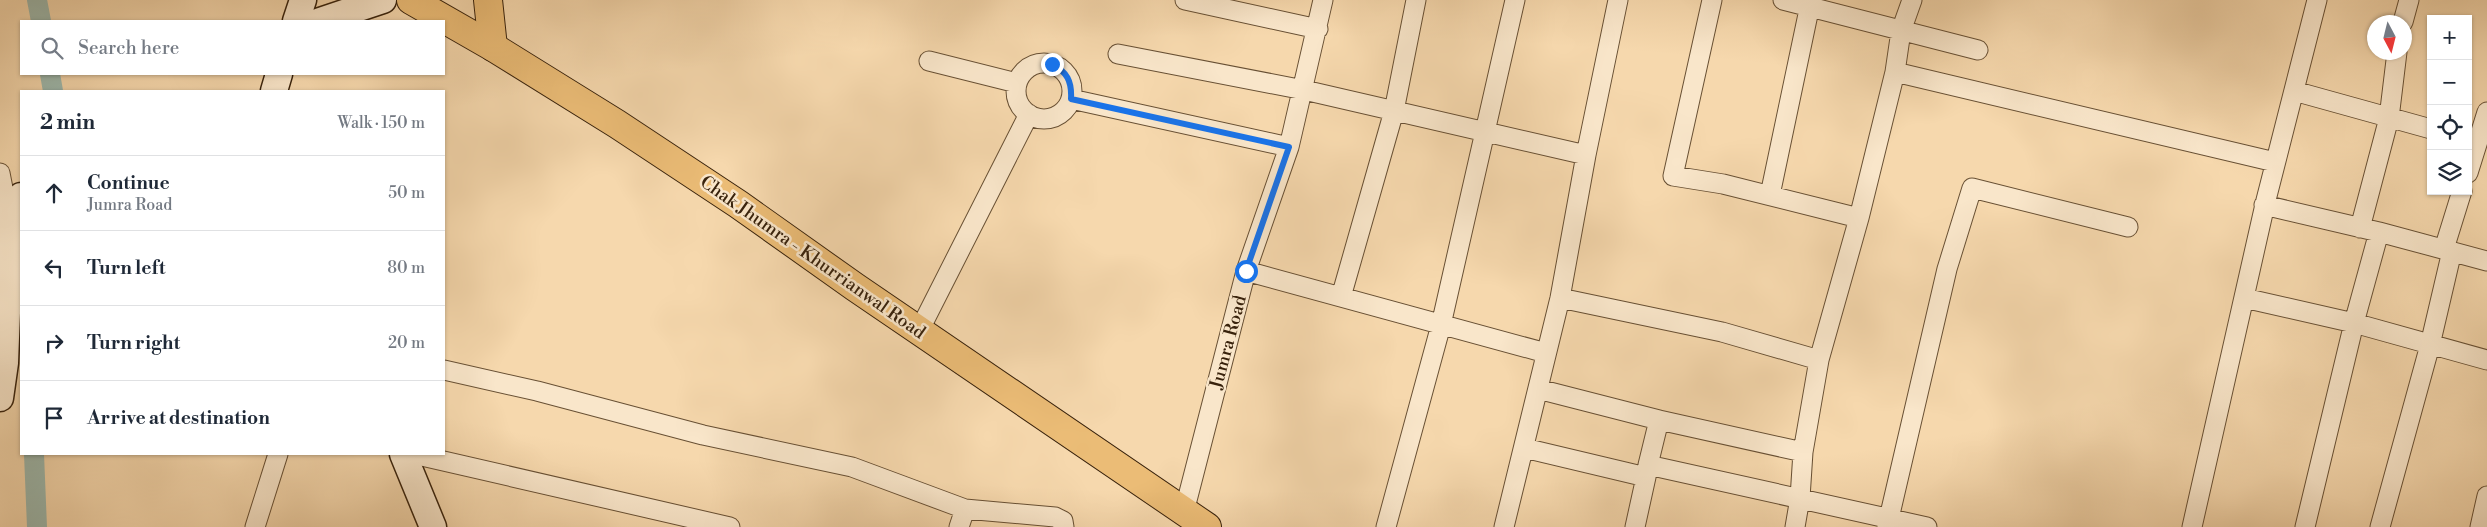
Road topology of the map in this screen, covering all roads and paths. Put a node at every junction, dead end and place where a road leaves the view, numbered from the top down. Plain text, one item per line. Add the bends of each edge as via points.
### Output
1 (303, 0) edge
2 (383, 0) edge
3 (410, 0) edge
4 (488, 0) edge
5 (1185, 0) edge
6 (1323, 0) edge
7 (1416, 0) edge
8 (1515, 0) edge
9 (1618, 0) edge
10 (1712, 0) edge
11 (1783, 0) edge
12 (1912, 0) edge
13 (2317, 0) edge
14 (2409, 0) edge
15 (1810, 3) edge
16 (2405, 15) edge
17 (296, 20) edge
18 (323, 20) edge
19 (1318, 29) junction
20 (1902, 31) junction
21 (493, 46) junction
22 (1978, 50) dead end
23 (1118, 54) dead end
24 (2396, 60) edge
25 (929, 61) dead end
26 (1895, 72) junction
27 (279, 75) edge
28 (1017, 83) junction
29 (274, 90) edge
30 (1304, 90) junction
31 (2294, 92) junction
32 (1071, 99) junction
33 (1394, 111) junction
34 (2487, 112) edge
35 (1029, 114) junction
36 (2389, 118) junction
37 (2427, 128) edge
38 (1485, 133) junction
39 (2478, 144) edge
40 (1289, 147) junction
41 (1586, 156) junction
42 (2472, 161) edge
43 (2276, 162) junction
44 (0, 173) edge
45 (1770, 195) junction
46 (2461, 195) edge
47 (20, 198) edge
48 (2264, 206) junction
49 (1859, 218) junction
50 (9, 219) junction
51 (2128, 227) dead end
52 (2360, 228) junction
53 (2379, 232) junction
54 (2448, 250) junction
55 (2487, 261) edge
56 (1246, 271) junction
57 (1341, 297) junction
58 (1560, 298) junction
59 (2244, 298) junction
60 (2354, 323) junction
61 (1441, 325) junction
62 (919, 331) junction
63 (2430, 345) junction
64 (1546, 353) junction
65 (1819, 360) junction
66 (2487, 360) edge
67 (445, 370) edge
68 (1538, 389) junction
69 (0, 398) edge
70 (1659, 420) junction
71 (1524, 448) junction
72 (1803, 452) junction
73 (278, 455) edge
74 (403, 455) edge
75 (416, 455) edge
76 (1647, 471) junction
77 (2487, 496) edge
78 (1800, 498) junction
79 (1184, 512) junction
80 (962, 518) edge
81 (1888, 523) edge
82 (255, 527) edge
83 (433, 527) edge
84 (730, 527) edge
85 (1064, 527) edge
86 (1207, 527) edge
87 (1386, 527) edge
88 (1504, 527) edge
89 (1635, 527) edge
90 (1795, 527) edge
91 (1928, 527) edge
92 (2192, 527) edge
93 (2305, 527) edge
94 (2380, 527) edge
95 (2480, 527) edge

1 - 17 street
2 - 18 street
3 - 21 main road, Chak Jhumra - Khurrianwal Road
4 - 21 main road
5 - 19 street
6 - 19 street, Jumra Road
7 - 33 street
8 - 38 street
9 - 41 street
10 - 45 street via 1672,176
11 - 15 street
12 - 20 street
13 - 31 street
14 - 16 street
15 - 20 street
15 - 45 street
19 - 30 street, Jumra Road
20 - 22 street
20 - 26 street
21 - 62 main road, Chak Jhumra - Khurrianwal Road via 738,204
23 - 30 street
24 - 36 street
25 - 28 street
26 - 43 street
26 - 49 street
27 - 29 street
28 - 32 street via 1030,67 1052,64 1068,77
28 - 35 street via 1019,105
30 - 33 street
30 - 40 street, Jumra Road
31 - 36 street
31 - 43 street
32 - 35 street via 1058,115 1047,119
32 - 40 street
33 - 38 street
33 - 57 street
34 - 39 street
35 - 62 street
36 - 37 street
36 - 52 street
38 - 41 street
38 - 61 street
39 - 42 street
40 - 56 street, Jumra Road
41 - 58 street
43 - 48 street
44 - 50 street
45 - 49 street
46 - 54 street
47 - 50 street
48 - 52 street
48 - 59 street
49 - 65 street
50 - 69 street via 8,312
51 - 81 street via 1972,188 1947,269
52 - 53 street
53 - 54 street
53 - 60 street
54 - 55 street
54 - 63 street
56 - 57 street
56 - 79 street, Jumra Road
57 - 61 street
58 - 64 street
58 - 65 street via 1722,332
59 - 60 street
59 - 92 street
60 - 63 street
60 - 93 street
61 - 64 street
61 - 87 street
62 - 79 main road, Chak Jhumra - Khurrianwal Road
63 - 66 street
63 - 94 street
64 - 68 street
65 - 72 street
67 - 80 street via 703,435 852,467
68 - 70 street
68 - 71 street
70 - 72 street
70 - 76 street
71 - 76 street
71 - 88 street
72 - 78 street
73 - 82 street
74 - 83 street
75 - 84 street
76 - 78 street
76 - 89 street
77 - 95 street
78 - 81 street
78 - 90 street
79 - 86 main road, Chak Jhumra - Khurrianwal Road
80 - 85 street via 1055,517 1063,521
81 - 91 street

